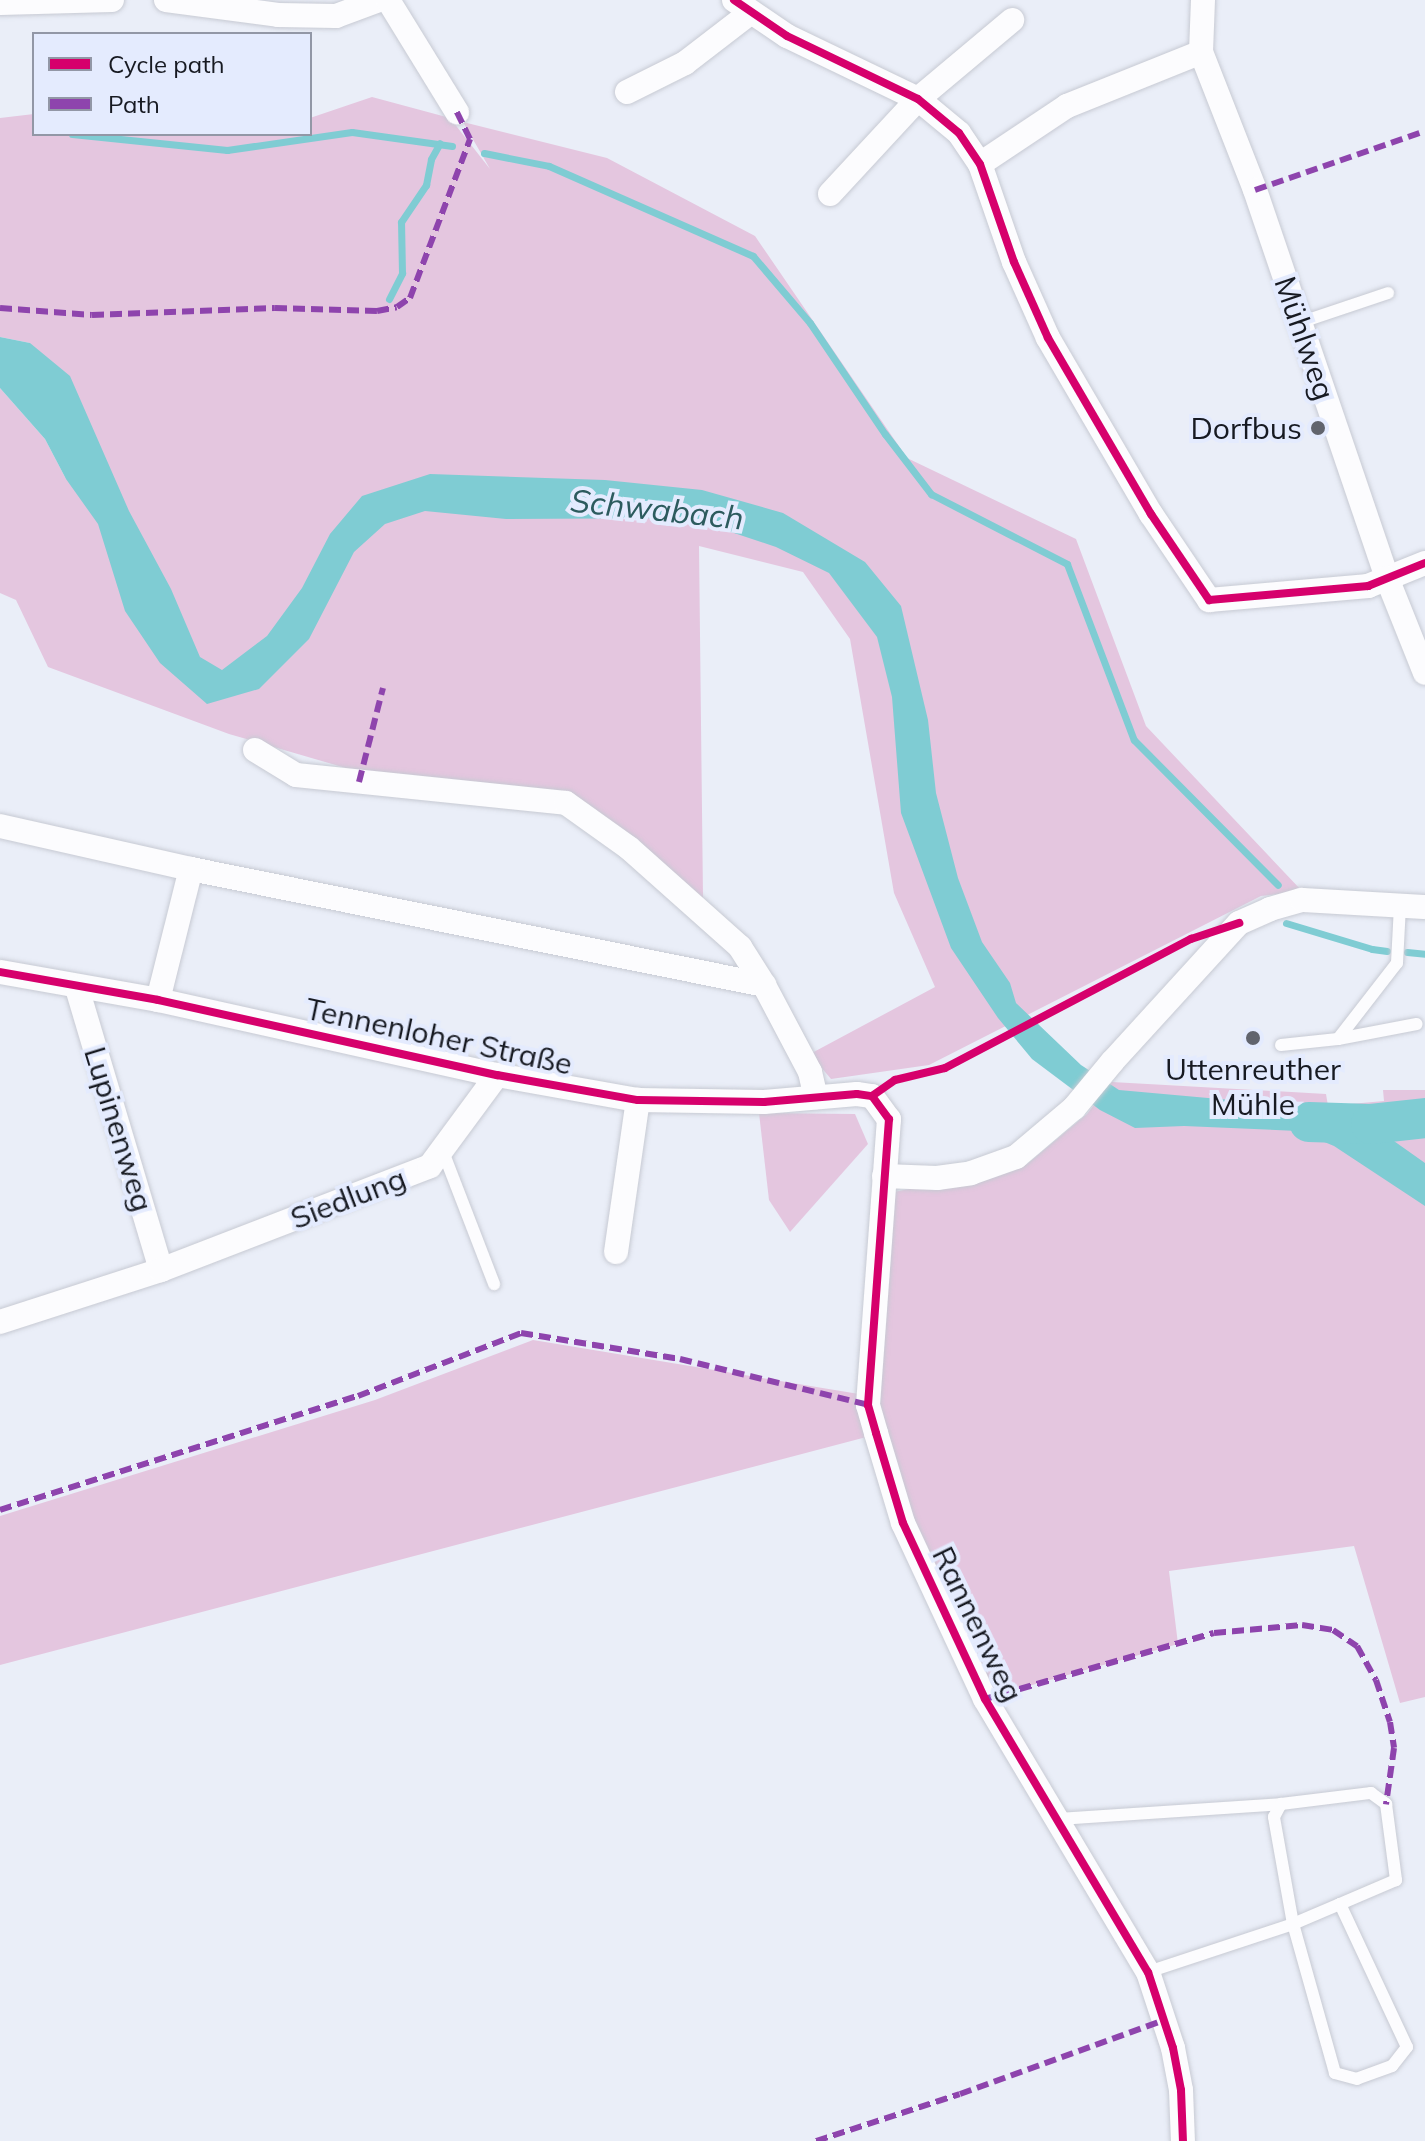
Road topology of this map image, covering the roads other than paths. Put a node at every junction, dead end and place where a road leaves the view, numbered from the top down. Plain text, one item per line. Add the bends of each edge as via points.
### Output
1 (112, 0) edge
2 (166, 0) edge
3 (379, 0) edge
4 (388, 0) edge
5 (1203, 0) edge
6 (191, 2) edge
7 (0, 3) edge
8 (742, 6) edge
9 (1012, 20) dead end
10 (1201, 52) junction
11 (627, 92) dead end
12 (918, 99) junction
13 (457, 112) dead end
14 (980, 164) junction
15 (830, 194) dead end
16 (1388, 293) dead end
17 (1299, 323) junction
18 (1425, 563) edge
19 (1387, 578) junction
20 (1425, 673) edge
21 (255, 750) dead end
22 (0, 826) edge
23 (191, 869) junction
24 (1400, 905) junction
25 (1425, 907) edge
26 (0, 972) edge
27 (764, 985) junction
28 (77, 988) junction
29 (158, 1000) junction
30 (1417, 1024) dead end
31 (1338, 1039) junction
32 (1281, 1045) dead end
33 (497, 1075) junction
34 (872, 1096) joint
35 (816, 1097) junction
36 (638, 1100) junction
37 (442, 1149) junction
38 (884, 1176) junction
39 (616, 1252) dead end
40 (161, 1270) junction
41 (494, 1284) dead end
42 (0, 1322) edge
43 (1281, 1804) junction
44 (1057, 1819) junction
45 (1340, 1904) junction
46 (1293, 1924) junction
47 (1148, 1972) junction
48 (1183, 2141) edge

1 - 7 street
2 - 6 street
3 - 6 street via 336,16 278,15
4 - 13 street
5 - 10 street, Mühlweg
8 - 11 street via 685,63
8 - 12 street via 787,36
9 - 12 street
10 - 14 street via 1067,106
10 - 17 street, Mühlweg
12 - 14 street via 959,133
12 - 15 street
14 - 19 street via 1014,262 1048,338 1151,514 1209,600 1368,586
16 - 17 lane
17 - 19 street, Mühlweg
18 - 19 street
19 - 20 street, Mühlweg
21 - 27 street via 296,775 566,803 629,848 729,936
22 - 23 street
23 - 27 street
23 - 29 street
24 - 25 street
24 - 31 lane via 1397,963
24 - 38 street via 1302,900 1239,923 1074,1108 1016,1157 937,1178
26 - 28 street, Tennenloher Straße
27 - 35 street via 810,1072
28 - 29 street, Tennenloher Straße
28 - 40 street, Lupinenweg
29 - 33 street, Tennenloher Straße
30 - 31 lane
31 - 32 lane
33 - 36 street, Tennenloher Straße
33 - 37 street, Siedlung
34 - 35 street, Tennenloher Straße
34 - 38 street, Rannenweg via 889,1119
35 - 36 street, Tennenloher Straße via 764,1102
36 - 39 street
37 - 40 street, Siedlung via 430,1166
37 - 41 lane
38 - 44 street, Rannenweg via 868,1405 909,1536 985,1699
40 - 42 street, Siedlung
43 - 44 lane
43 - 45 lane via 1371,1793 1386,1804 1396,1880
43 - 46 lane via 1274,1817
44 - 47 street, Rannenweg
45 - 46 lane
45 - 46 lane via 1407,2047 1392,2066 1357,2079 1335,2073
46 - 47 lane
47 - 48 street, Rannenweg via 1173,2048

